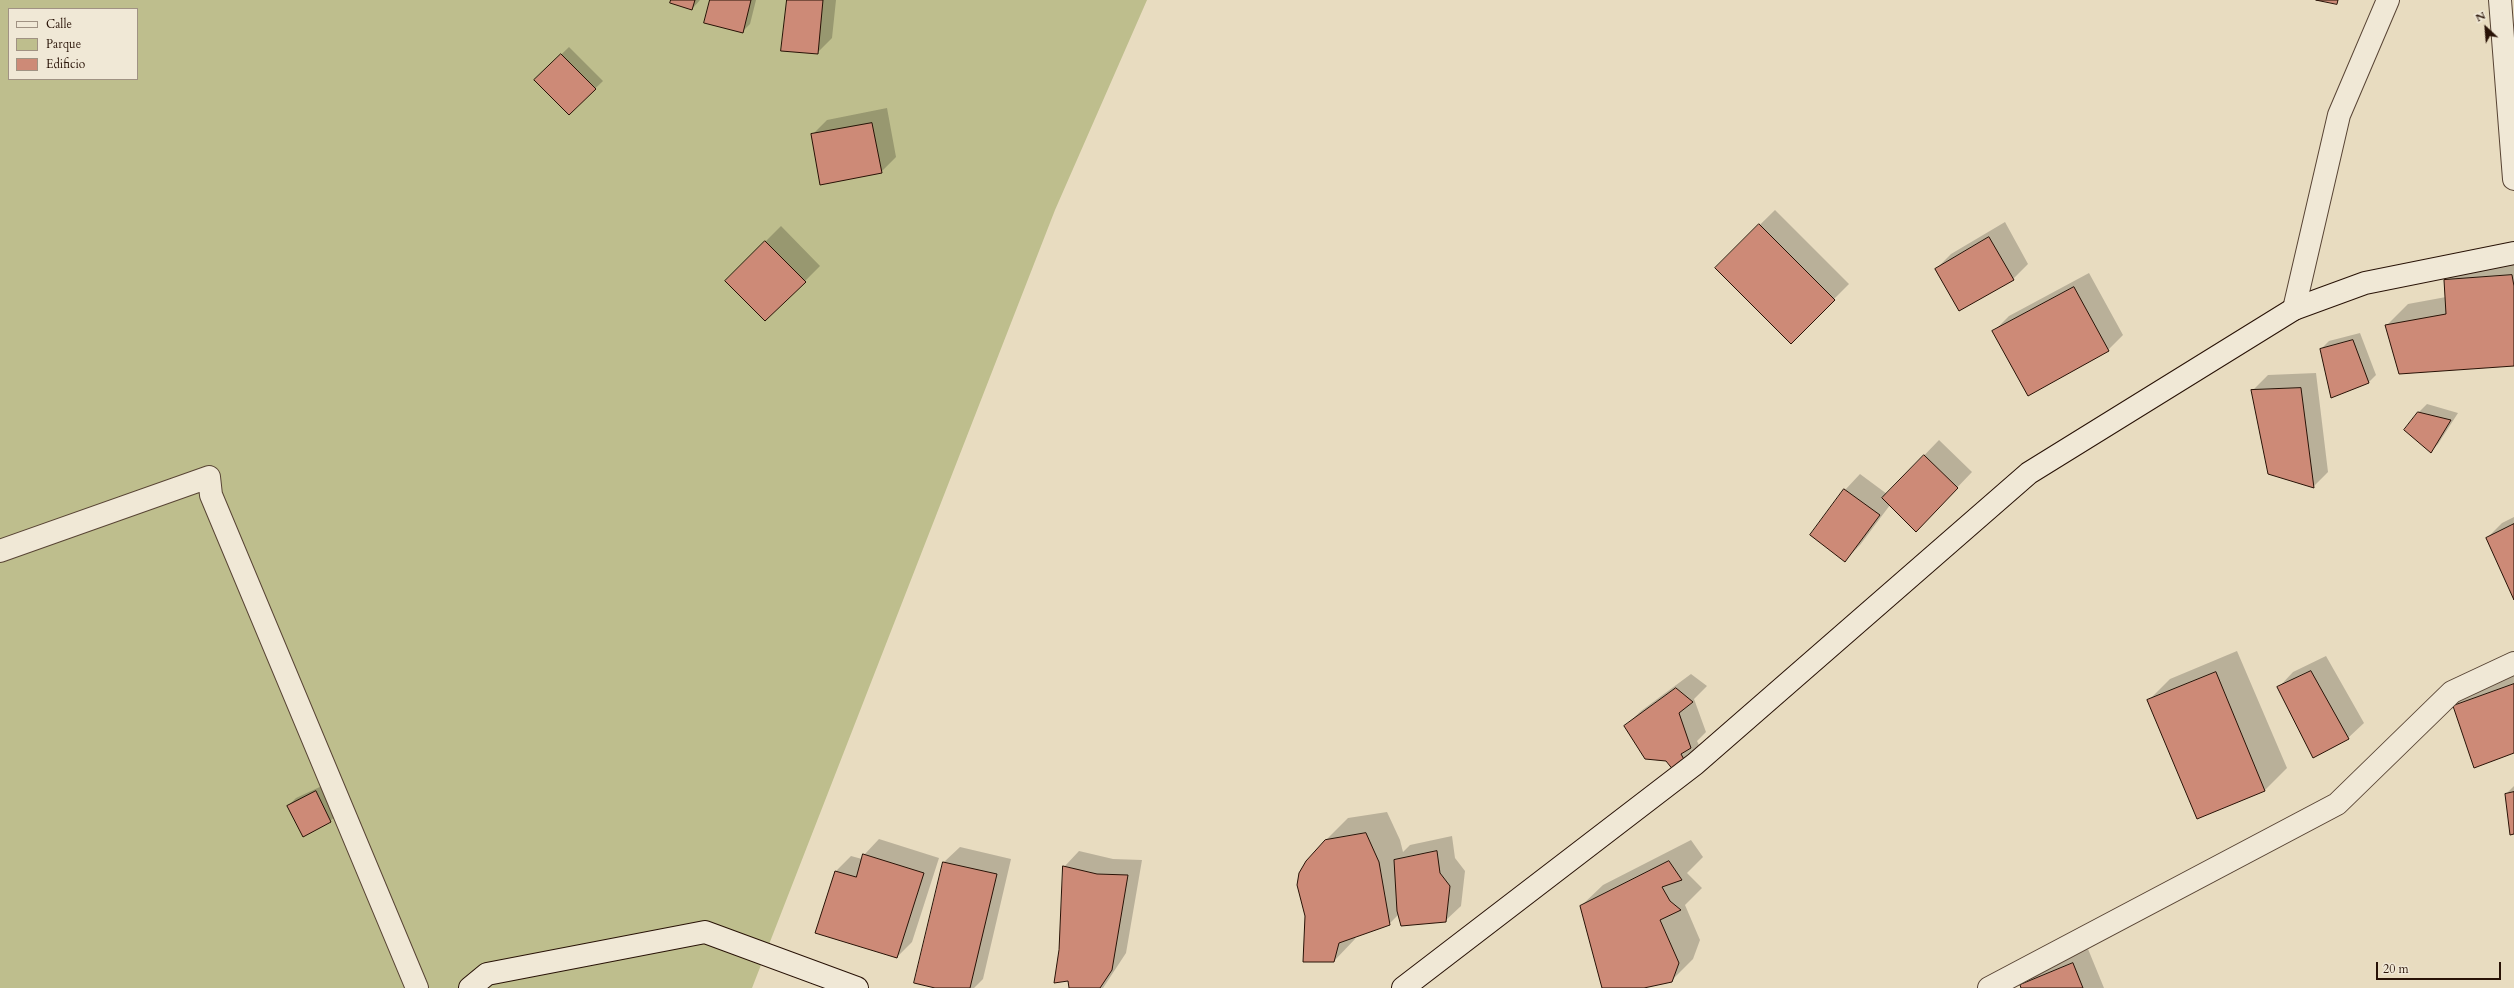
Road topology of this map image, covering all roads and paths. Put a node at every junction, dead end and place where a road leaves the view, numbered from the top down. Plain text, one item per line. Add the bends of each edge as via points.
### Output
1 (2388, 0) edge
2 (2500, 0) edge
3 (2514, 179) edge
4 (2514, 253) edge
5 (2294, 310) junction
6 (0, 551) edge
7 (2514, 662) edge
8 (417, 988) edge
9 (470, 988) edge
10 (857, 988) edge
11 (1403, 988) edge
12 (1989, 988) edge

1 - 5 street via 2339,115
2 - 3 street
4 - 5 street via 2365,283
5 - 11 street via 2030,473 1695,764
6 - 8 street via 209,477 211,495
7 - 12 street via 2452,692 2337,804
9 - 10 street via 487,974 705,932

